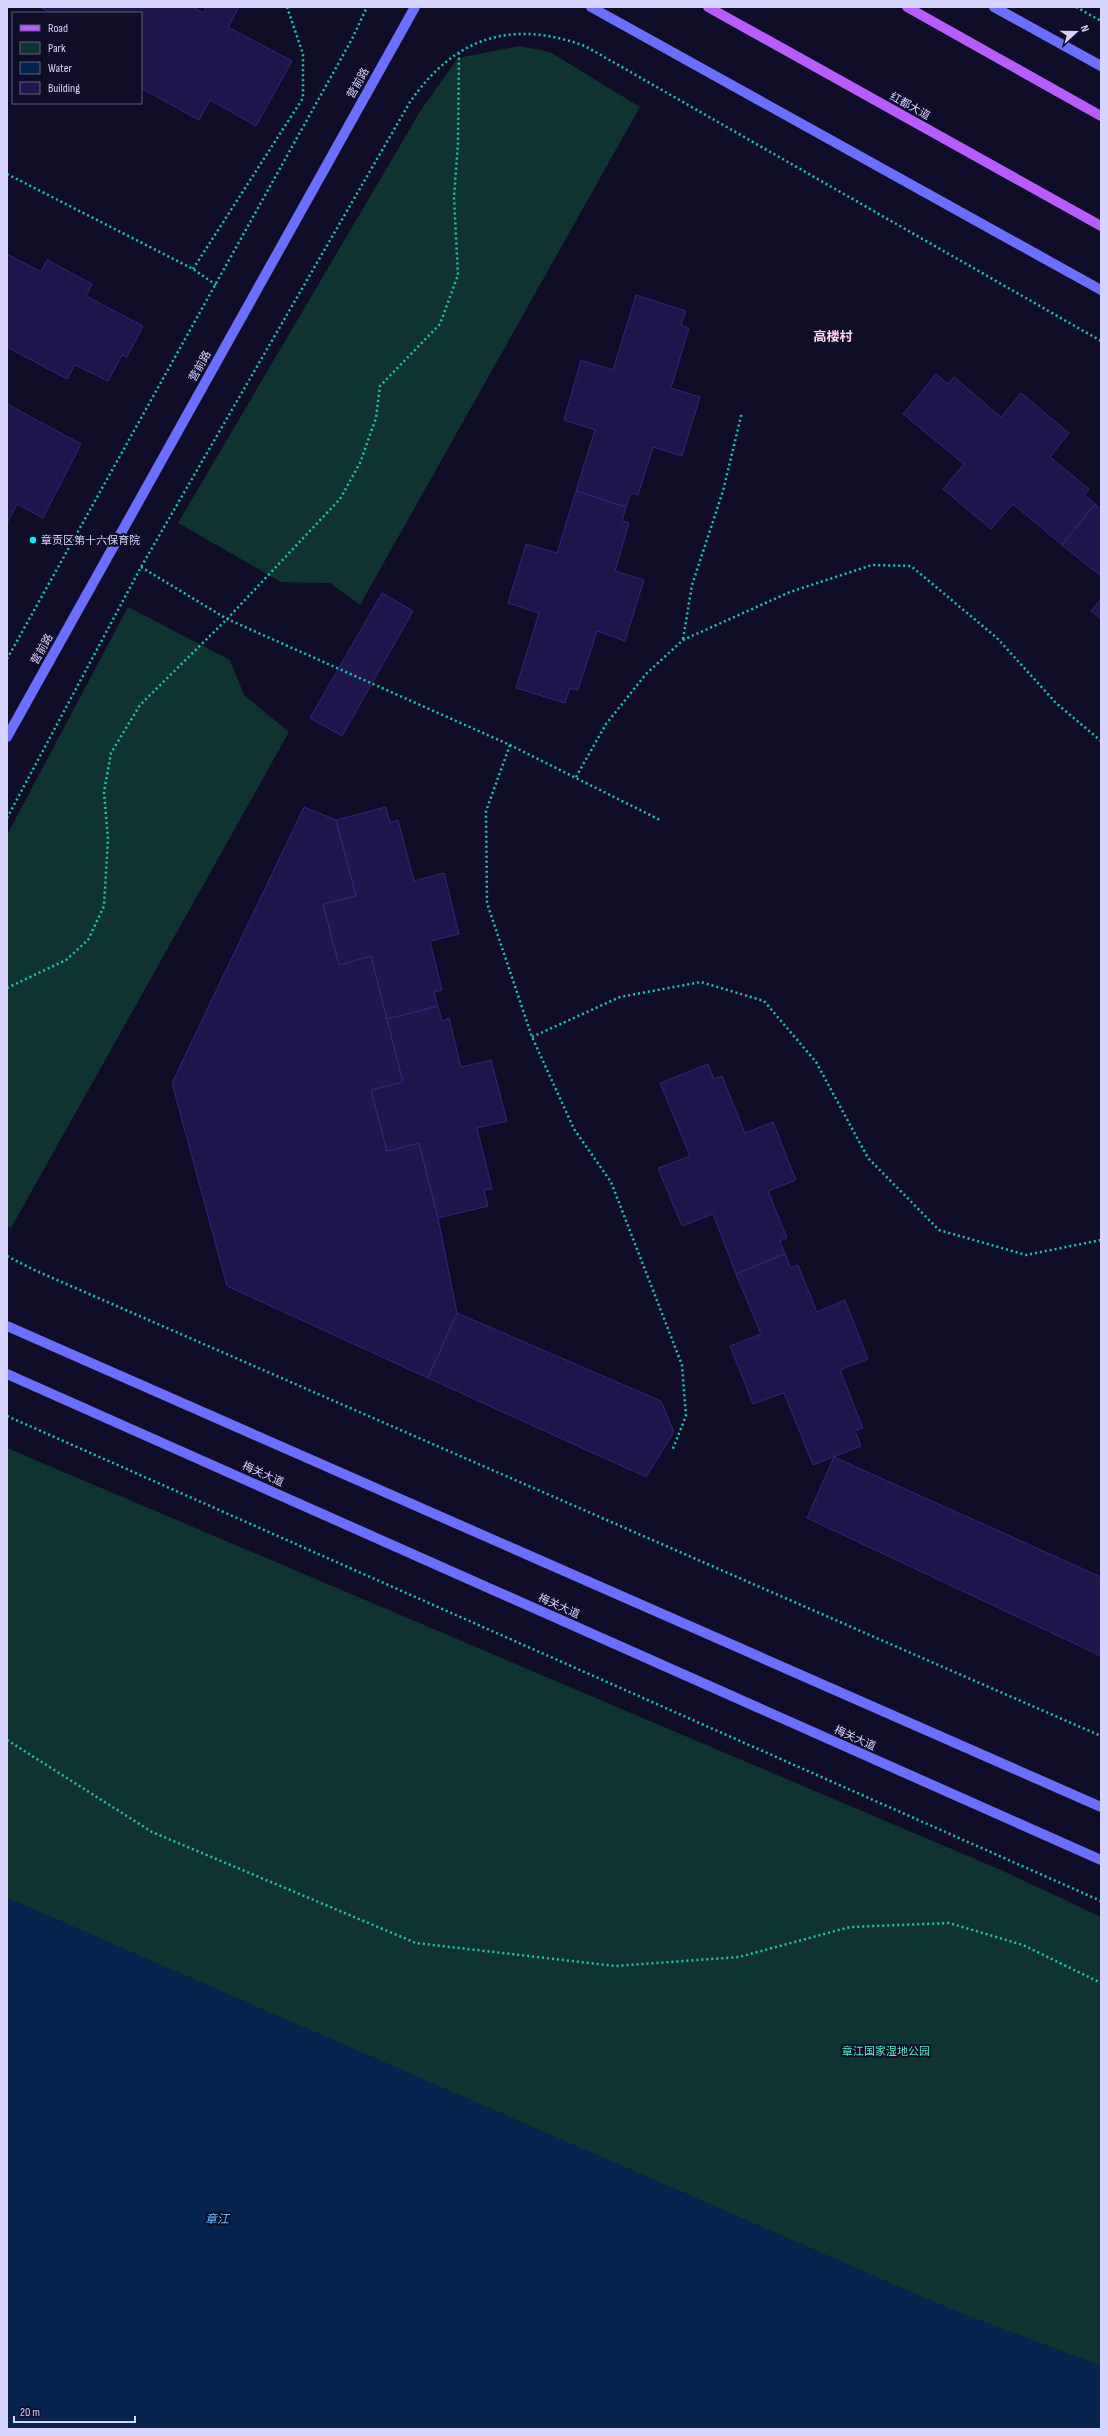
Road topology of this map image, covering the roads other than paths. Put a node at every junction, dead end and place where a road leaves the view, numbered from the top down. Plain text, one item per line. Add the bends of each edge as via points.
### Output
1 (414, 7) edge
2 (591, 7) edge
3 (708, 7) edge
4 (907, 7) edge
5 (994, 7) edge
6 (1101, 66) edge
7 (1101, 116) edge
8 (1101, 226) edge
9 (1101, 290) edge
10 (7, 737) edge
11 (7, 1326) edge
12 (7, 1374) edge
13 (1101, 1807) edge
14 (1101, 1860) edge

1 - 10 main road, 营前路
2 - 9 main road
3 - 8 main road, 红都大道
4 - 7 main road
5 - 6 main road
11 - 13 main road
12 - 14 main road, 梅关大道

